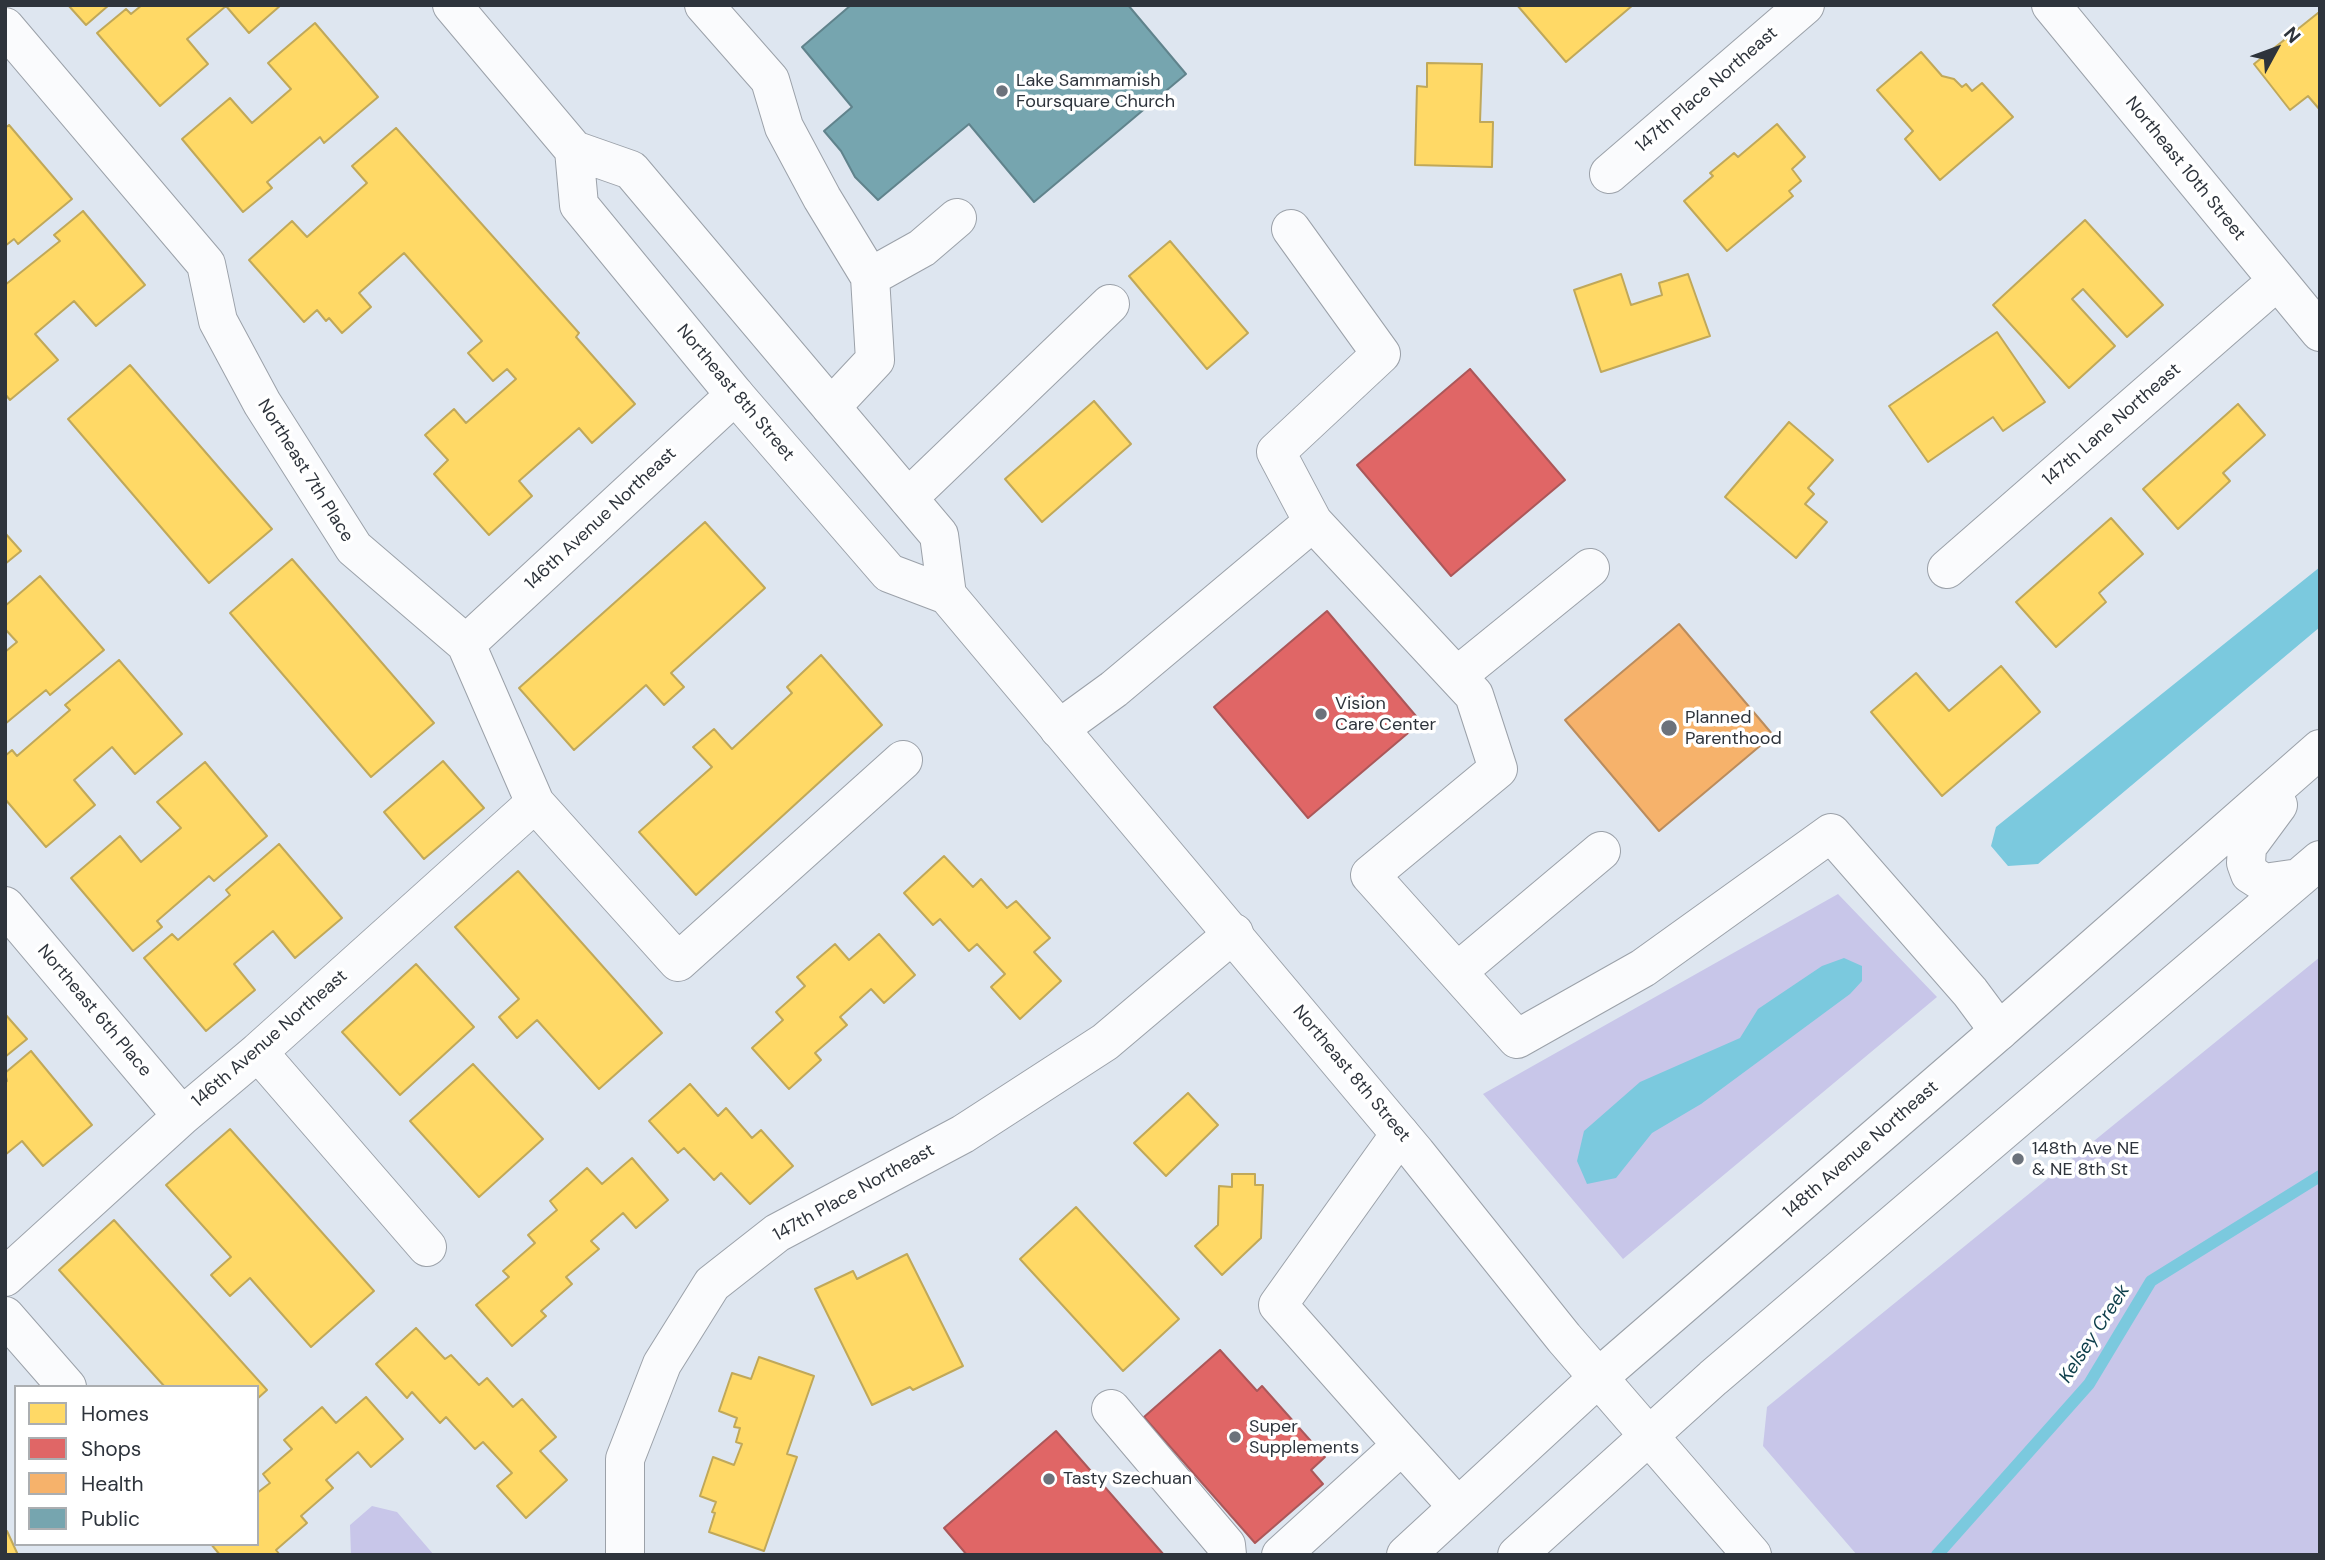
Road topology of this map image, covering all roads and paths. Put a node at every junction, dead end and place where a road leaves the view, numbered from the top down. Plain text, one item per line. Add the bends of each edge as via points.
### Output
1 (452, 5) edge
2 (704, 5) edge
3 (1805, 5) edge
4 (2051, 5) edge
5 (12, 48) edge
6 (574, 150) junction
7 (1609, 174) dead end
8 (957, 218) dead end
9 (1292, 229) dead end
10 (870, 277) junction
11 (2277, 281) junction
12 (1110, 304) dead end
13 (2320, 332) edge
14 (735, 395) junction
15 (831, 407) junction
16 (908, 498) junction
17 (1313, 522) junction
18 (1590, 568) dead end
19 (1947, 569) dead end
20 (947, 595) junction
21 (466, 644) junction
22 (1457, 676) junction
23 (1059, 729) junction
24 (2320, 749) edge
25 (903, 760) dead end
26 (2320, 760) edge
27 (535, 803) junction
28 (1601, 851) dead end
29 (2309, 869) edge
30 (5, 906) edge
31 (1234, 933) junction
32 (1457, 972) junction
33 (1999, 1031) junction
34 (258, 1052) junction
35 (182, 1116) junction
36 (1400, 1134) junction
37 (427, 1247) dead end
38 (5, 1277) edge
39 (5, 1316) edge
40 (1599, 1377) junction
41 (65, 1385) edge
42 (1111, 1409) dead end
43 (1650, 1435) junction
44 (1402, 1445) junction
45 (1457, 1506) junction
46 (1520, 1554) edge
47 (1750, 1554) edge
48 (625, 1555) edge
49 (1227, 1555) edge
50 (1281, 1555) edge
51 (1406, 1555) edge

1 - 6 main road
2 - 10 main road via 770,80 784,127
3 - 7 main road, 147th Place Northeast
4 - 11 main road, Northeast 10th Street
5 - 21 main road, Northeast 7th Place via 206,264 218,321 262,404 354,548
6 - 14 main road, Northeast 8th Street via 579,205
6 - 15 main road via 631,170
8 - 10 main road via 922,248
9 - 17 main road via 1381,354 1276,452
10 - 15 main road via 875,360
11 - 13 main road, Northeast 10th Street
11 - 19 main road, 147th Lane Northeast
12 - 16 main road
14 - 20 main road, Northeast 8th Street via 889,573
14 - 21 main road, 146th Avenue Northeast
15 - 16 main road
16 - 20 main road via 939,535
17 - 22 main road
17 - 23 main road via 1114,689
18 - 22 main road
20 - 23 main road, Northeast 8th Street
21 - 27 main road, Northeast 7th Place
22 - 32 main road via 1474,695 1498,769 1370,875
23 - 31 main road, Northeast 8th Street
24 - 33 main road, 148th Avenue Northeast
25 - 27 main road, Northeast 7th Place via 678,962
26 - 29 main road via 2257,831 2246,863 2250,874 2264,883
27 - 34 main road, 146th Avenue Northeast
28 - 32 main road
29 - 43 main road
30 - 35 main road, Northeast 6th Place
31 - 36 main road, Northeast 8th Street
31 - 48 main road, 147th Place Northeast via 1105,1042 962,1134 777,1233 712,1284 662,1364 625,1459
32 - 33 main road via 1517,1039 1643,968 1830,833
33 - 40 main road, 148th Avenue Northeast
34 - 35 main road, 146th Avenue Northeast
34 - 37 main road
35 - 38 main road, 146th Avenue Northeast
36 - 40 main road, Northeast 8th Street
36 - 44 main road via 1278,1306
39 - 41 main road
40 - 43 main road, Northeast 8th Street
40 - 45 main road, 148th Avenue Northeast
42 - 49 main road via 1226,1545
43 - 46 main road
43 - 47 main road, Northeast 8th Street
44 - 45 main road
44 - 50 main road
45 - 51 main road, 148th Avenue Northeast

